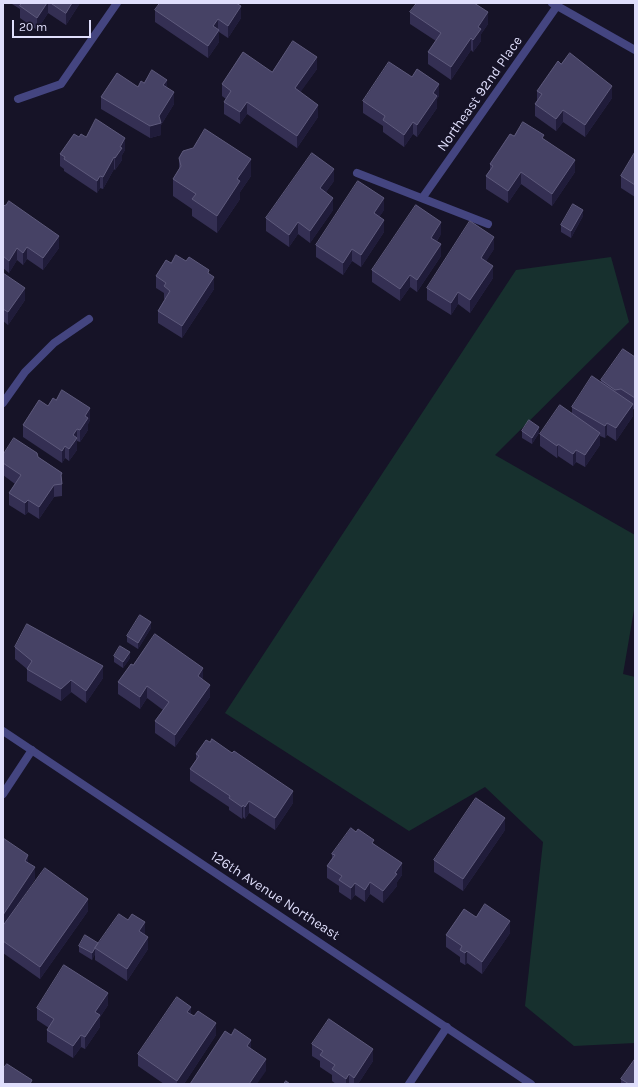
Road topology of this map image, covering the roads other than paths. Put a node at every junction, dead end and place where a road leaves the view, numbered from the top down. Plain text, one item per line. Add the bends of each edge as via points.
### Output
1 (117, 3) edge
2 (555, 5) edge
3 (635, 50) edge
4 (18, 99) dead end
5 (357, 173) dead end
6 (423, 198) junction
7 (488, 224) dead end
8 (89, 319) dead end
9 (3, 403) edge
10 (3, 731) edge
11 (32, 750) junction
12 (3, 794) edge
13 (446, 1027) junction
14 (409, 1084) edge
15 (531, 1084) edge

1 - 4 street via 61,84
2 - 3 street
2 - 6 street, Northeast 92nd Place
5 - 6 street
6 - 7 street
8 - 9 street via 54,343 25,372
10 - 11 street, 126th Avenue Northeast
11 - 12 street
11 - 13 street, 126th Avenue Northeast
13 - 14 street
13 - 15 street, 126th Avenue Northeast

